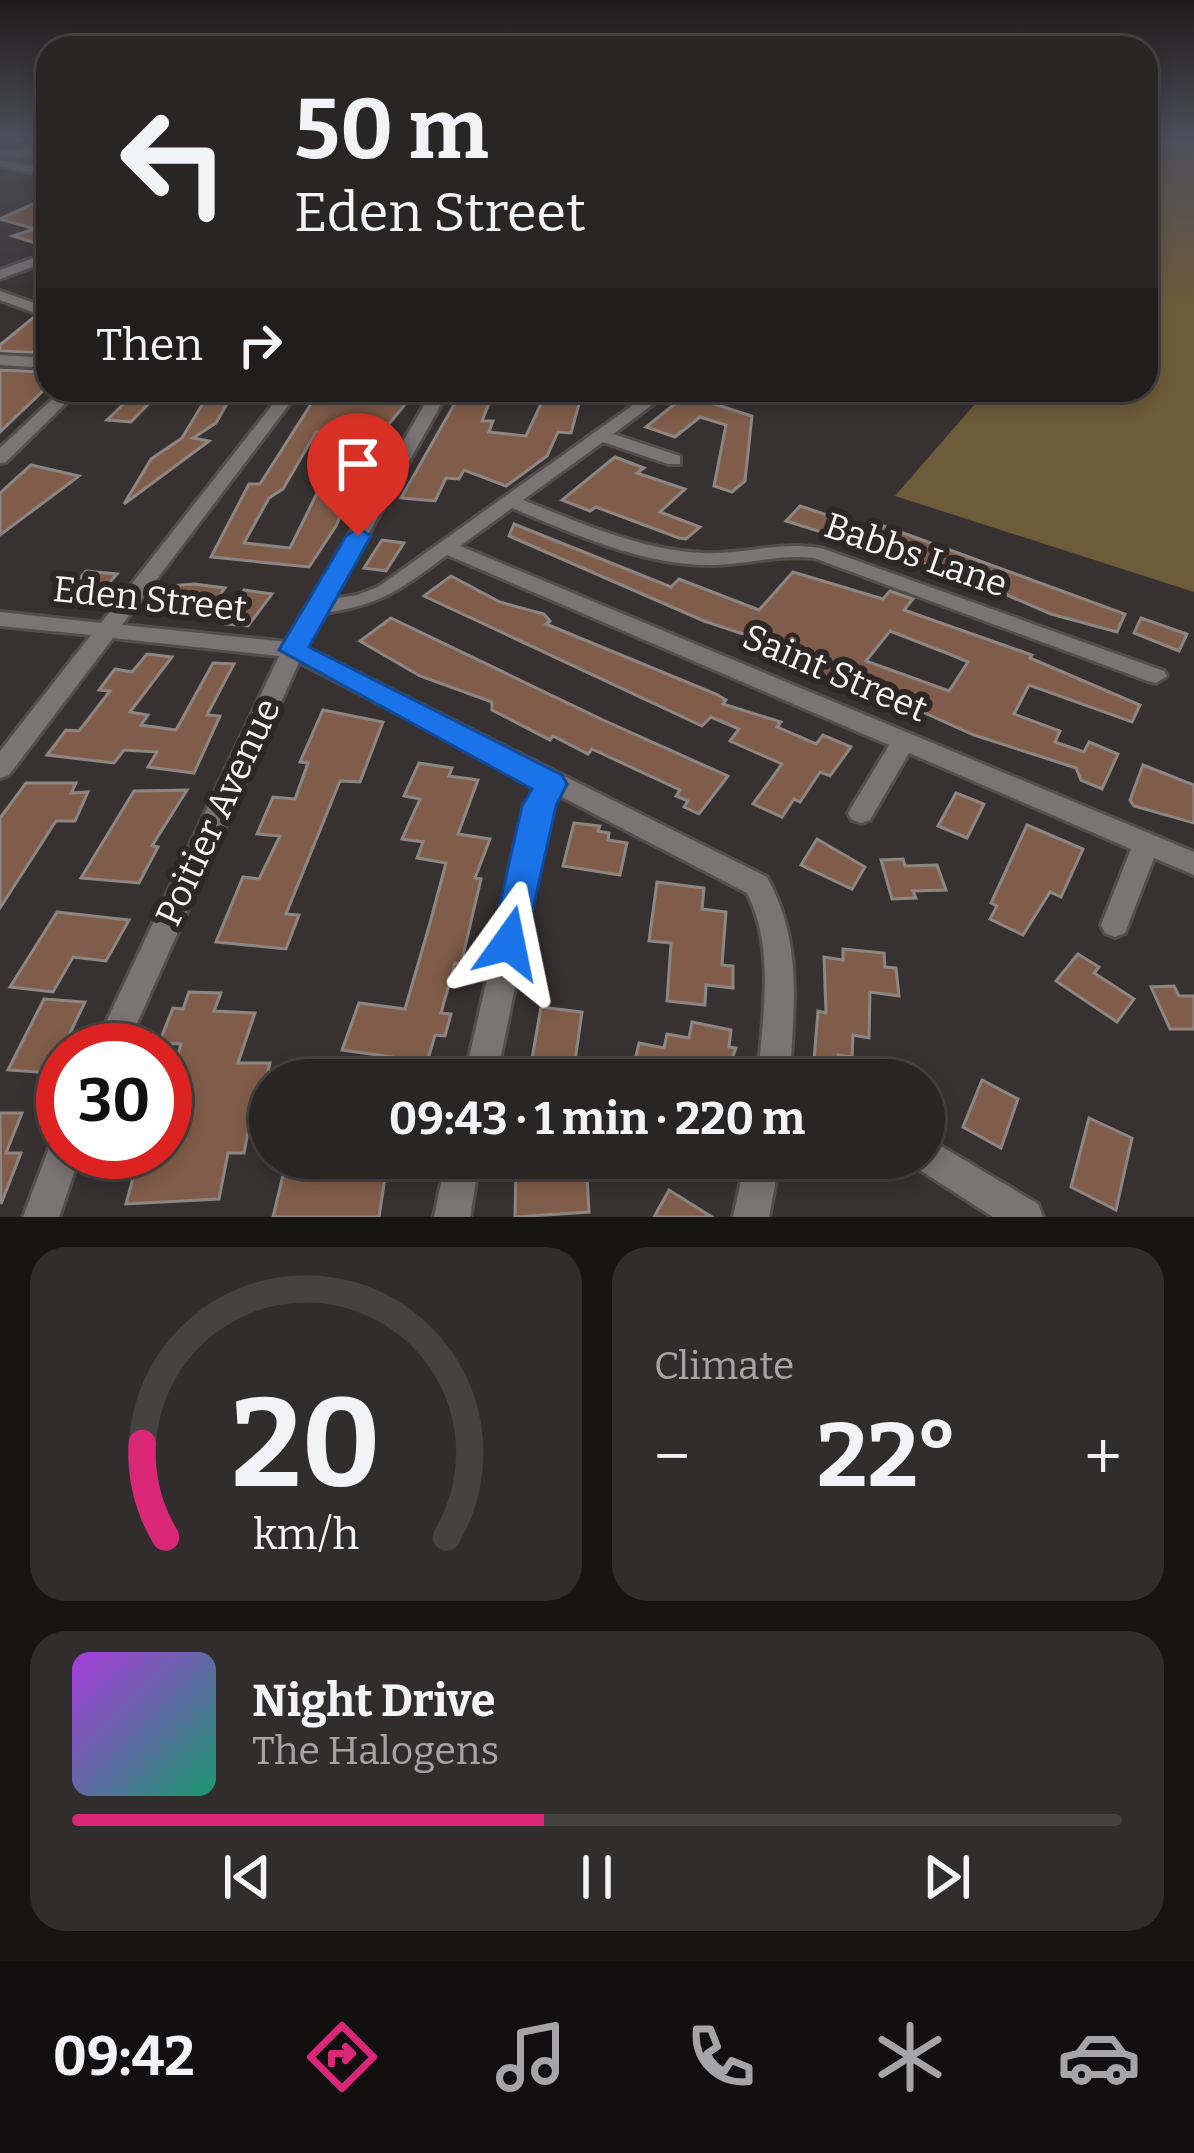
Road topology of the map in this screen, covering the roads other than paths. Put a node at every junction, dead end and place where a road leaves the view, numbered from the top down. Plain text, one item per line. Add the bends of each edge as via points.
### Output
1 (36, 262) edge
2 (0, 275) edge
3 (0, 295) edge
4 (36, 308) edge
5 (0, 360) edge
6 (36, 362) edge
7 (58, 402) edge
8 (283, 402) edge
9 (435, 402) edge
10 (648, 402) edge
11 (601, 436) junction
12 (0, 458) edge
13 (674, 460) dead end
14 (512, 502) junction
15 (448, 549) junction
16 (316, 608) junction
17 (0, 620) edge
18 (104, 630) junction
19 (293, 650) junction
20 (1156, 676) dead end
21 (904, 741) junction
22 (0, 770) edge
23 (550, 784) junction
24 (861, 813) dead end
25 (1146, 844) junction
26 (1194, 864) edge
27 (1115, 925) dead end
28 (121, 1023) edge
29 (484, 1059) edge
30 (775, 1059) edge
31 (945, 1166) edge
32 (54, 1179) edge
33 (459, 1179) edge
34 (759, 1179) edge
35 (41, 1217) edge
36 (452, 1217) edge
37 (751, 1217) edge
38 (1025, 1217) edge

1 - 2 street
3 - 4 street
5 - 6 street
7 - 12 street
8 - 18 street
9 - 16 street, Poitier Avenue
10 - 11 street
11 - 13 street
11 - 14 street
14 - 15 street
14 - 20 street, Babbs Lane via 687,558 817,553
15 - 16 street via 362,602
15 - 21 street, Saint Street
16 - 19 street, Poitier Avenue
17 - 18 street, Eden Street
18 - 19 street, Eden Street
18 - 22 street
19 - 23 street, Eden Street
19 - 28 street, Poitier Avenue
21 - 24 street
21 - 25 street, Saint Street
23 - 29 street
23 - 30 street, Eden Street via 757,885 772,908 779,960
25 - 26 street, Saint Street
25 - 27 street
31 - 38 street
32 - 35 street
33 - 36 street
34 - 37 street

